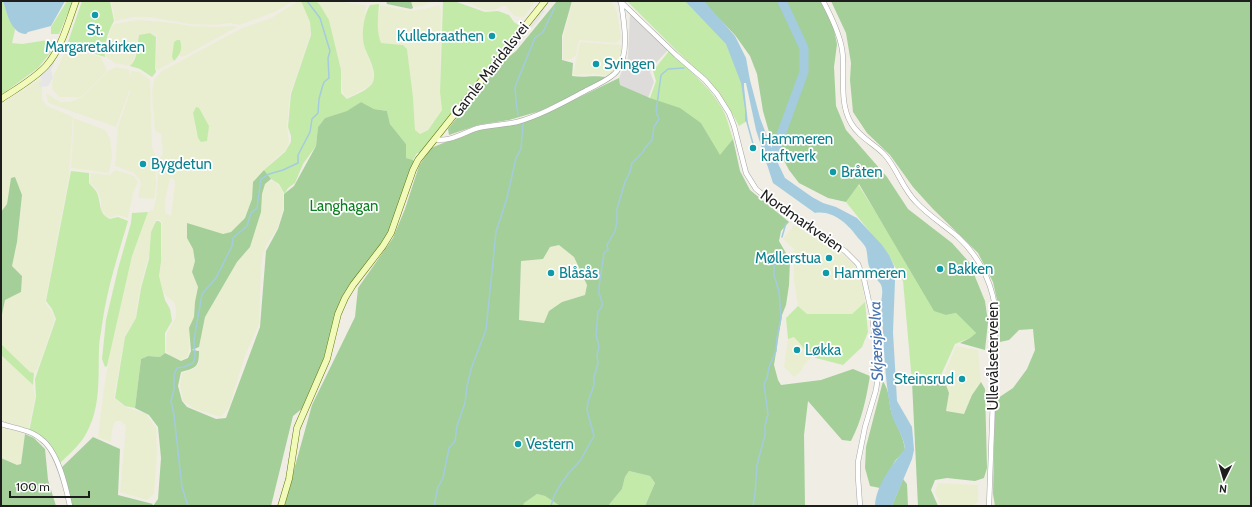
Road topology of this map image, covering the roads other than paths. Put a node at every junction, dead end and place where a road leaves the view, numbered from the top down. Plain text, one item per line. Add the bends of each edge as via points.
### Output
1 (76, 1) edge
2 (545, 1) edge
3 (621, 1) edge
4 (823, 1) edge
5 (1, 99) edge
6 (435, 140) junction
7 (1, 424) edge
8 (70, 506) edge
9 (281, 506) edge
10 (860, 506) edge
11 (989, 506) edge

1 - 5 street via 49,62
2 - 6 street, Gamle Maridalsvei
3 - 6 street, Gamle Maridalsvei via 624,52 618,70 612,76 566,101 522,120 480,128 445,140
3 - 10 street, Nordmarkveien via 717,94 727,108 746,173 756,189 779,208 845,251 858,264 872,315 878,362 877,386 858,462
4 - 11 street, Ullevålseterveien via 842,48 844,103 850,122 858,134 889,160 915,202 969,249 984,272 993,294 996,331
6 - 9 street, Gamle Maridalsvei via 416,165 388,240 353,285 340,309 331,348 297,428 289,479
7 - 8 street via 36,436 47,444 60,471

